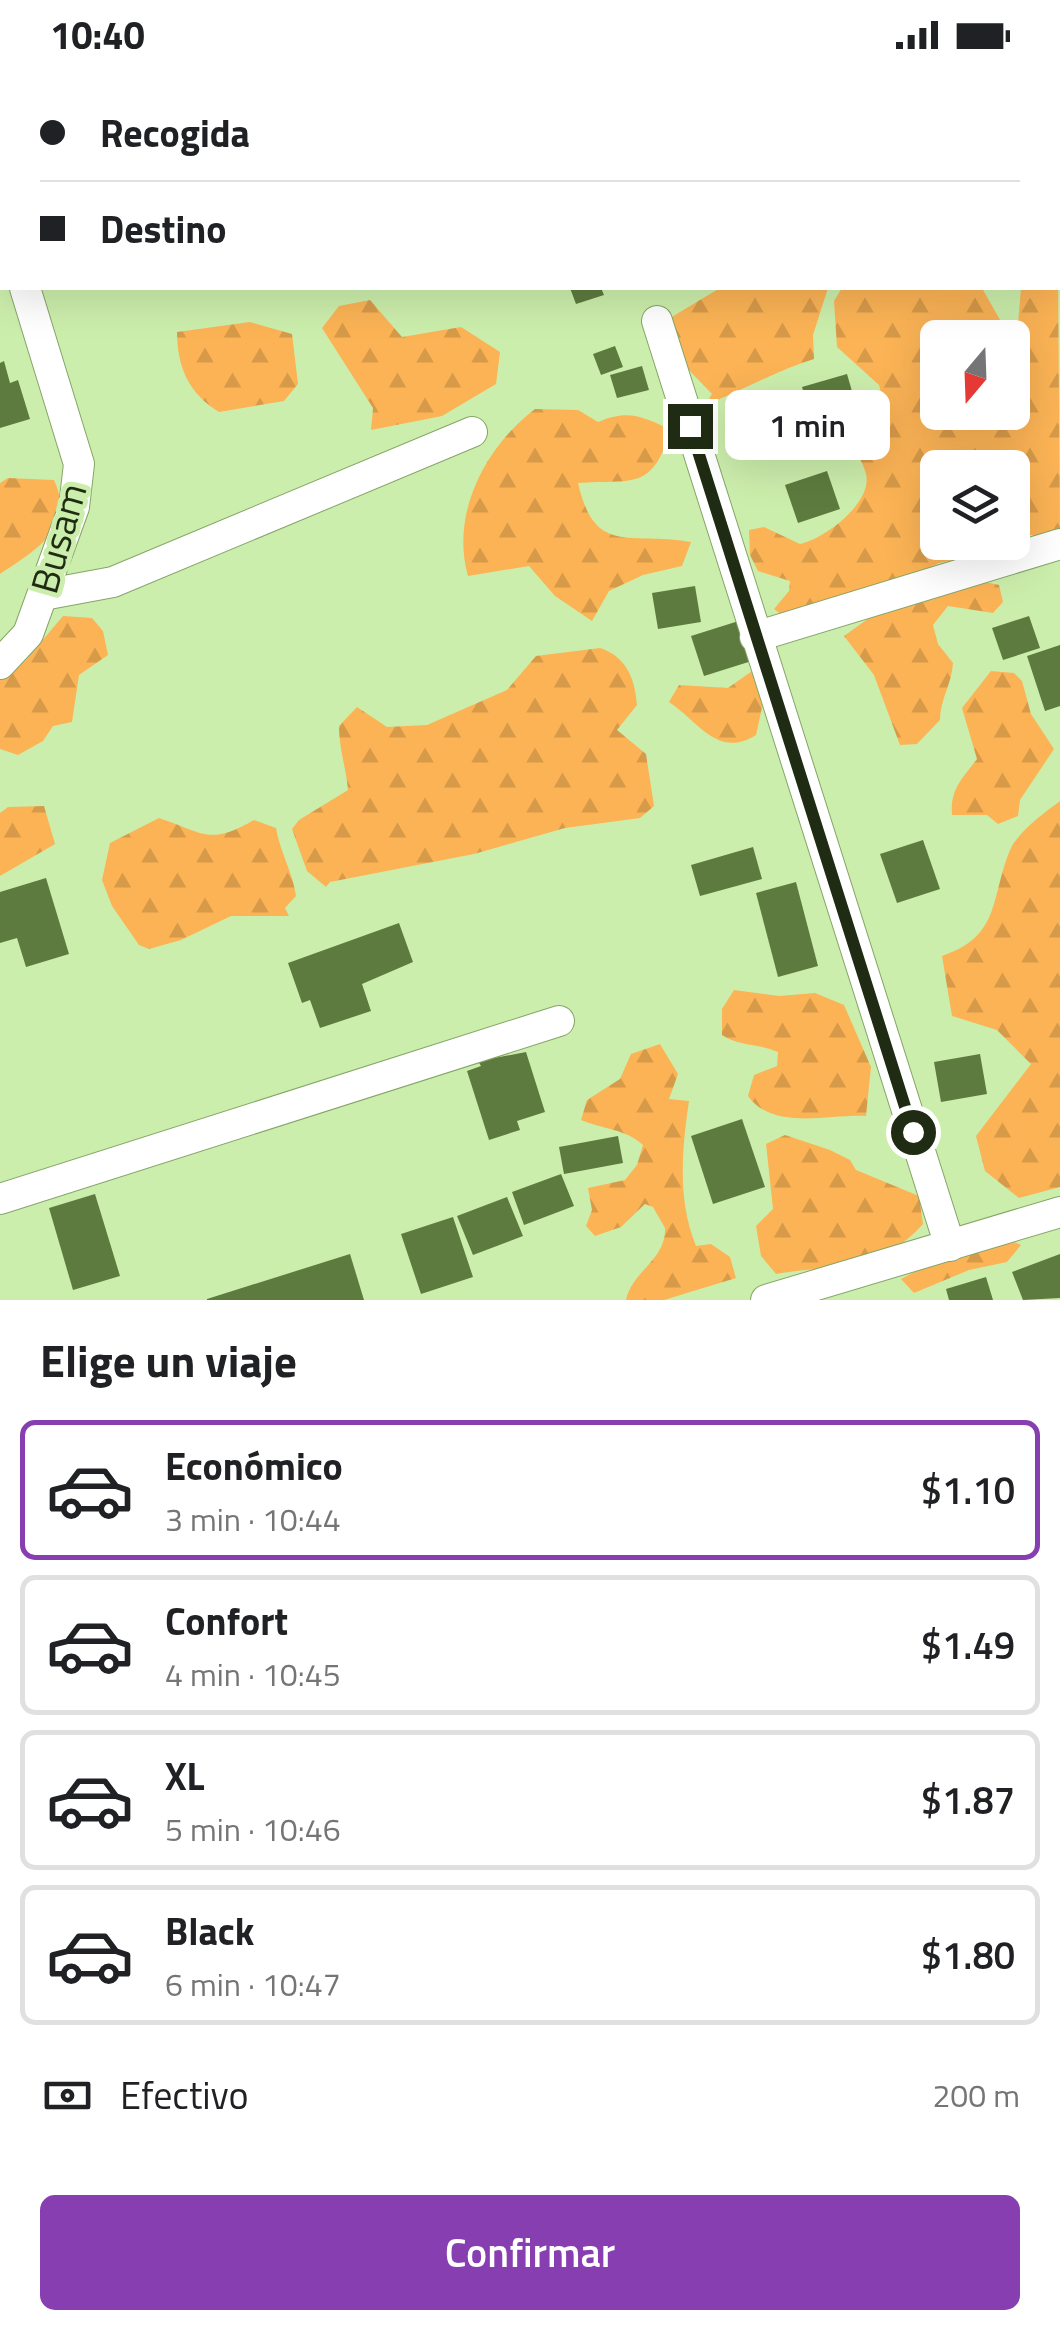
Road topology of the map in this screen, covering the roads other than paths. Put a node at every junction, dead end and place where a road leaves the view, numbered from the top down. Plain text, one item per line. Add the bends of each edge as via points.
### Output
1 (27, 290) edge
2 (657, 321) dead end
3 (472, 432) dead end
4 (1060, 544) edge
5 (43, 594) junction
6 (755, 637) junction
7 (0, 664) edge
8 (559, 1021) dead end
9 (0, 1199) edge
10 (1060, 1212) edge
11 (950, 1246) junction
12 (766, 1300) edge

1 - 5 street, Busam via 80,464 74,507
2 - 6 street
3 - 5 street via 113,582
4 - 6 street
5 - 7 street, Busam via 28,634
6 - 11 street
8 - 9 street
10 - 11 street
11 - 12 street

